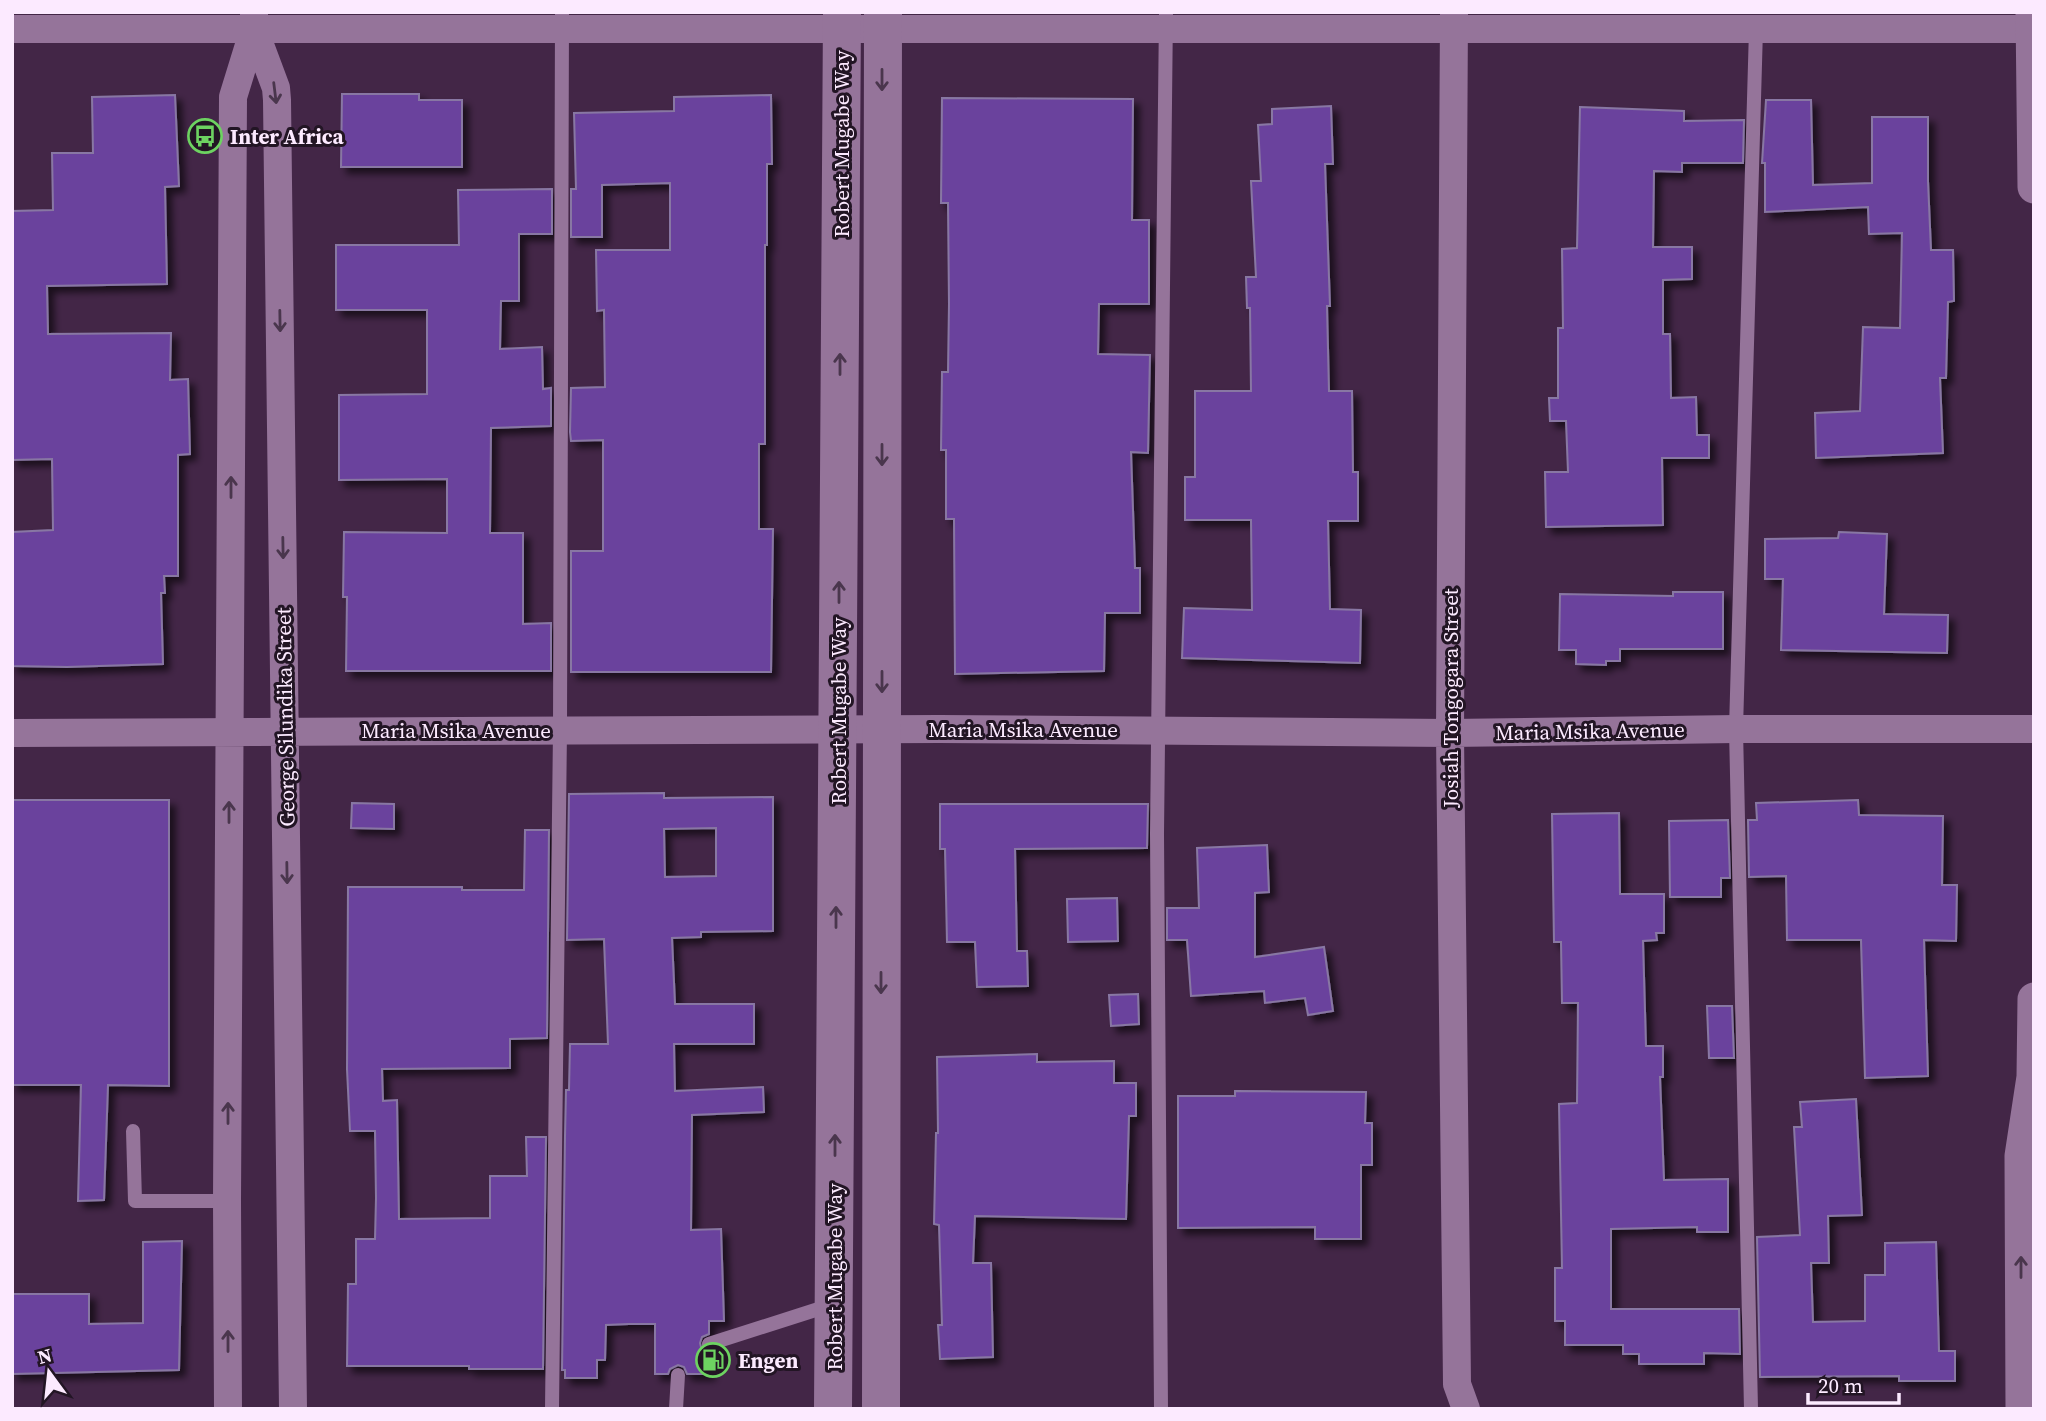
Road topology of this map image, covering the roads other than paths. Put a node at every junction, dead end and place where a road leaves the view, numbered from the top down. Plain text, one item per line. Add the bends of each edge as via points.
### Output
1 (254, 21) edge
2 (414, 21) edge
3 (562, 21) edge
4 (842, 21) edge
5 (883, 21) edge
6 (1166, 21) edge
7 (1454, 21) edge
8 (2032, 24) edge
9 (12, 29) edge
10 (1756, 29) junction
11 (2034, 187) edge
12 (837, 729) junction
13 (882, 729) junction
14 (1737, 729) junction
15 (2034, 729) edge
16 (560, 730) junction
17 (1158, 730) junction
18 (285, 731) junction
19 (229, 732) junction
20 (12, 733) edge
21 (1450, 733) junction
22 (2034, 999) edge
23 (2033, 1079) edge
24 (133, 1131) dead end
25 (227, 1201) junction
26 (834, 1304) junction
27 (709, 1344) dead end
28 (678, 1374) dead end
29 (1462, 1396) edge
30 (228, 1409) edge
31 (293, 1409) edge
32 (552, 1409) edge
33 (676, 1409) edge
34 (833, 1409) edge
35 (881, 1409) edge
36 (1161, 1409) edge
37 (1439, 1409) edge
38 (1751, 1409) edge
39 (2022, 1409) edge

1 - 2 street
1 - 9 street
1 -> 18 street, George Silundika Street via 276,88
19 -> 1 street via 233,97
2 - 3 street
3 - 4 street
3 - 16 lane
4 - 5 street
12 -> 4 main road, Robert Mugabe Way
5 - 6 street
5 -> 13 main road, Robert Mugabe Way
6 - 7 street
6 - 17 lane
7 - 10 street
7 - 21 street, Josiah Tongogara Street
8 - 10 street
8 - 11 street
10 - 14 lane
12 - 13 street, Maria Msika Avenue
12 - 16 street, Maria Msika Avenue
26 -> 12 main road, Robert Mugabe Way
13 - 17 street, Maria Msika Avenue
13 -> 35 main road, Robert Mugabe Way
14 - 15 street, Maria Msika Avenue
14 - 21 street, Maria Msika Avenue
14 - 38 lane
16 - 18 street, Maria Msika Avenue
16 - 32 lane
17 - 21 street, Maria Msika Avenue
17 - 36 lane
18 - 19 street, Maria Msika Avenue
18 -> 31 street, George Silundika Street
19 - 20 street, Maria Msika Avenue
25 -> 19 street
21 - 29 street, Josiah Tongogara Street
22 - 23 street
39 -> 23 street via 2021,1156
24 - 25 lane via 135,1201
30 -> 25 street
26 - 27 lane
26 - 34 main road, Robert Mugabe Way
28 - 33 lane
29 - 37 street, Josiah Tongogara Street

